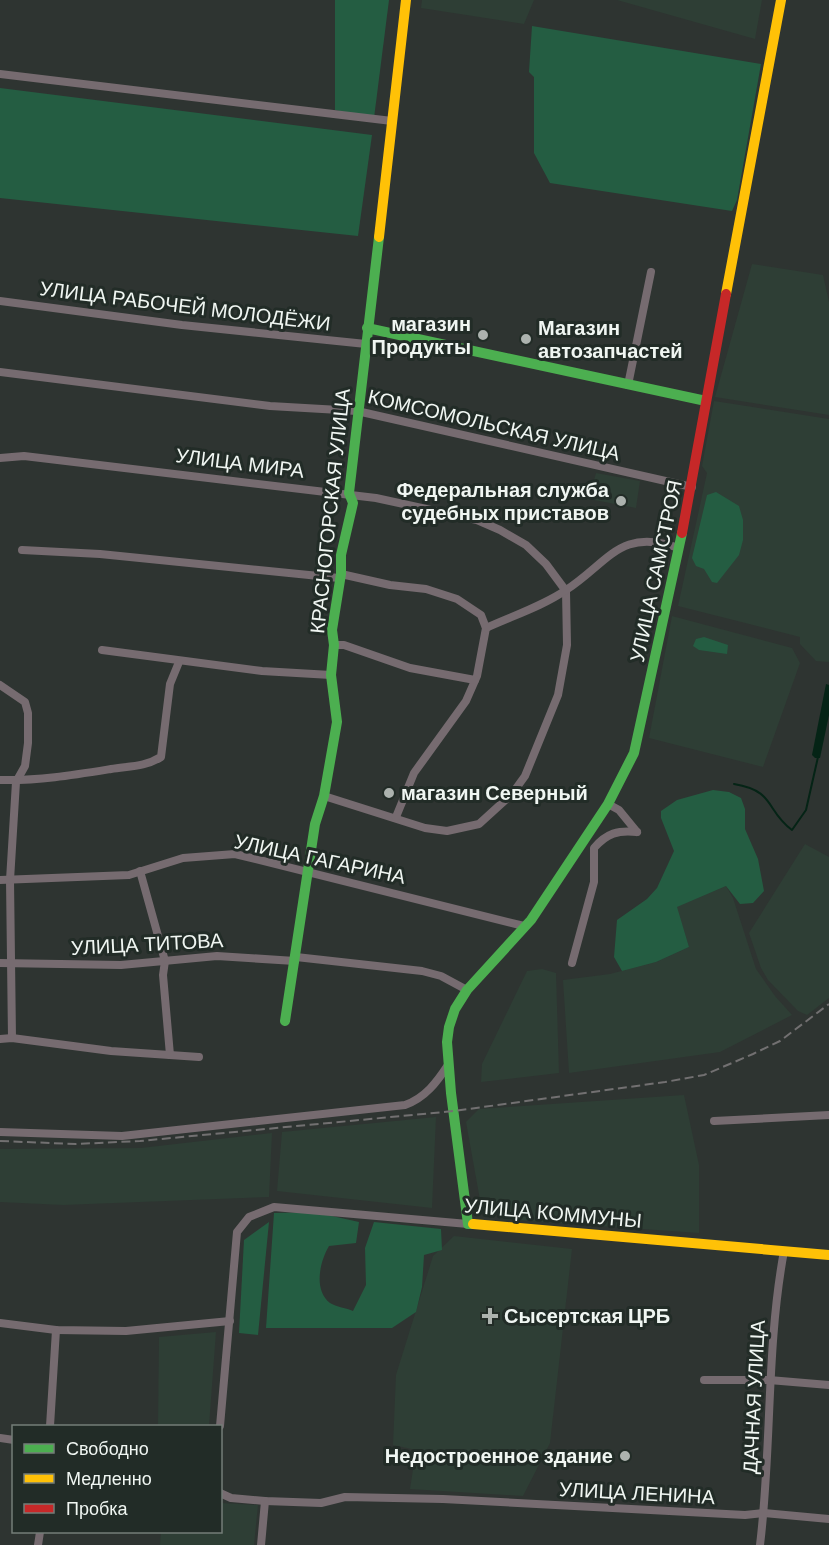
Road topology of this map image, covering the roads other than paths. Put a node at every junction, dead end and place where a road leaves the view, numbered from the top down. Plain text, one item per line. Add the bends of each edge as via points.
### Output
1 (406, 0) edge
2 (781, 0) edge
3 (0, 74) edge
4 (392, 121) junction
5 (651, 272) dead end
6 (0, 301) edge
7 (367, 328) junction
8 (366, 344) junction
9 (0, 372) edge
10 (628, 385) junction
11 (706, 401) junction
12 (357, 411) junction
13 (0, 458) edge
14 (692, 487) junction
15 (349, 493) junction
16 (679, 548) junction
17 (22, 550) dead end
18 (340, 576) junction
19 (566, 591) junction
20 (486, 628) junction
21 (334, 645) junction
22 (102, 650) dead end
23 (178, 662) junction
24 (331, 675) junction
25 (475, 680) junction
26 (0, 685) edge
27 (0, 780) edge
28 (16, 782) junction
29 (324, 796) junction
30 (608, 804) junction
31 (396, 817) junction
32 (307, 870) junction
33 (140, 871) junction
34 (0, 880) edge
35 (10, 880) junction
36 (524, 926) junction
37 (295, 958) junction
38 (165, 961) junction
39 (0, 963) edge
40 (12, 963) junction
41 (572, 963) dead end
42 (467, 990) junction
43 (285, 1021) dead end
44 (12, 1038) junction
45 (0, 1039) edge
46 (170, 1055) junction
47 (199, 1057) dead end
48 (448, 1065) junction
49 (829, 1115) edge
50 (714, 1121) dead end
51 (0, 1132) edge
52 (468, 1224) junction
53 (784, 1251) junction
54 (829, 1255) edge
55 (230, 1321) junction
56 (0, 1323) edge
57 (56, 1329) junction
58 (704, 1380) dead end
59 (769, 1380) junction
60 (829, 1385) edge
61 (50, 1425) edge
62 (219, 1425) edge
63 (222, 1494) edge
64 (265, 1501) junction
65 (764, 1513) junction
66 (829, 1519) edge
67 (261, 1545) edge
68 (760, 1545) edge

1 - 4 street, КРАСНОГОРСКАЯ УЛИЦА
2 - 11 street, УЛИЦА САМСТРОЯ
3 - 4 street
4 - 7 street, КРАСНОГОРСКАЯ УЛИЦА
5 - 10 street
6 - 8 street, УЛИЦА РАБОЧЕЙ МОЛОДЁЖИ
7 - 8 street, КРАСНОГОРСКАЯ УЛИЦА
7 - 10 street
8 - 12 street, КРАСНОГОРСКАЯ УЛИЦА
9 - 12 street, КОМСОМОЛЬСКАЯ УЛИЦА via 270,406
10 - 11 street
11 - 14 street, УЛИЦА САМСТРОЯ
12 - 14 street, КОМСОМОЛЬСКАЯ УЛИЦА
12 - 15 street, КРАСНОГОРСКАЯ УЛИЦА
13 - 15 street, УЛИЦА МИРА via 24,456
14 - 16 street, УЛИЦА САМСТРОЯ
15 - 18 street, КРАСНОГОРСКАЯ УЛИЦА via 353,503
15 - 19 street, УЛИЦА МИРА via 477,520 500,530 526,545
16 - 19 street via 641,540 607,555
16 - 30 street, УЛИЦА САМСТРОЯ via 634,753
17 - 18 street
18 - 20 street via 426,589 457,599 481,615
18 - 21 street, КРАСНОГОРСКАЯ УЛИЦА via 332,630
19 - 20 street
19 - 31 street via 567,645 558,695 525,777 479,824 447,831
20 - 25 street
21 - 24 street, КРАСНОГОРСКАЯ УЛИЦА
21 - 25 street via 410,668
22 - 23 street
23 - 24 street
23 - 28 street via 170,684 161,757 151,763 86,775
24 - 29 street, КРАСНОГОРСКАЯ УЛИЦА via 337,722
25 - 31 street via 451,724 414,773
26 - 28 street via 25,702 28,713 25,766
27 - 28 street
28 - 35 street
29 - 31 street
29 - 32 street, КРАСНОГОРСКАЯ УЛИЦА
30 - 36 street, УЛИЦА САМСТРОЯ
30 - 41 street via 619,810 637,832 616,831 594,848 594,882
32 - 33 street, УЛИЦА ГАГАРИНА via 235,854 183,858
32 - 36 street, УЛИЦА ГАГАРИНА
32 - 37 street, КРАСНОГОРСКАЯ УЛИЦА
33 - 35 street, УЛИЦА ГАГАРИНА via 129,875
33 - 38 street
34 - 35 street, УЛИЦА ГАГАРИНА
35 - 40 street
36 - 42 street, УЛИЦА САМСТРОЯ
37 - 38 street, УЛИЦА ТИТОВА via 218,956
37 - 42 street, УЛИЦА ТИТОВА via 422,971
37 - 43 street, КРАСНОГОРСКАЯ УЛИЦА
38 - 40 street, УЛИЦА ТИТОВА via 122,965
38 - 46 street
39 - 40 street, УЛИЦА ТИТОВА
40 - 44 street
42 - 48 street, УЛИЦА САМСТРОЯ via 449,1027
44 - 45 street
44 - 46 street
46 - 47 street
48 - 51 street via 434,1086 405,1105 122,1136
48 - 52 street, УЛИЦА САМСТРОЯ
49 - 50 street
52 - 53 street, УЛИЦА КОММУНЫ
52 - 55 street, УЛИЦА КОММУНЫ via 274,1207 249,1217 237,1232
53 - 54 street, УЛИЦА КОММУНЫ
53 - 59 street, ДАЧНАЯ УЛИЦА
55 - 57 street via 126,1331
55 - 62 street
56 - 57 street
57 - 61 street
58 - 59 street
59 - 60 street
59 - 65 street, ДАЧНАЯ УЛИЦА
63 - 64 street, УЛИЦА ЛЕНИНА
64 - 65 street, УЛИЦА ЛЕНИНА via 321,1503 345,1497 443,1499
64 - 67 street
65 - 66 street, УЛИЦА ЛЕНИНА
65 - 68 street, ДАЧНАЯ УЛИЦА

